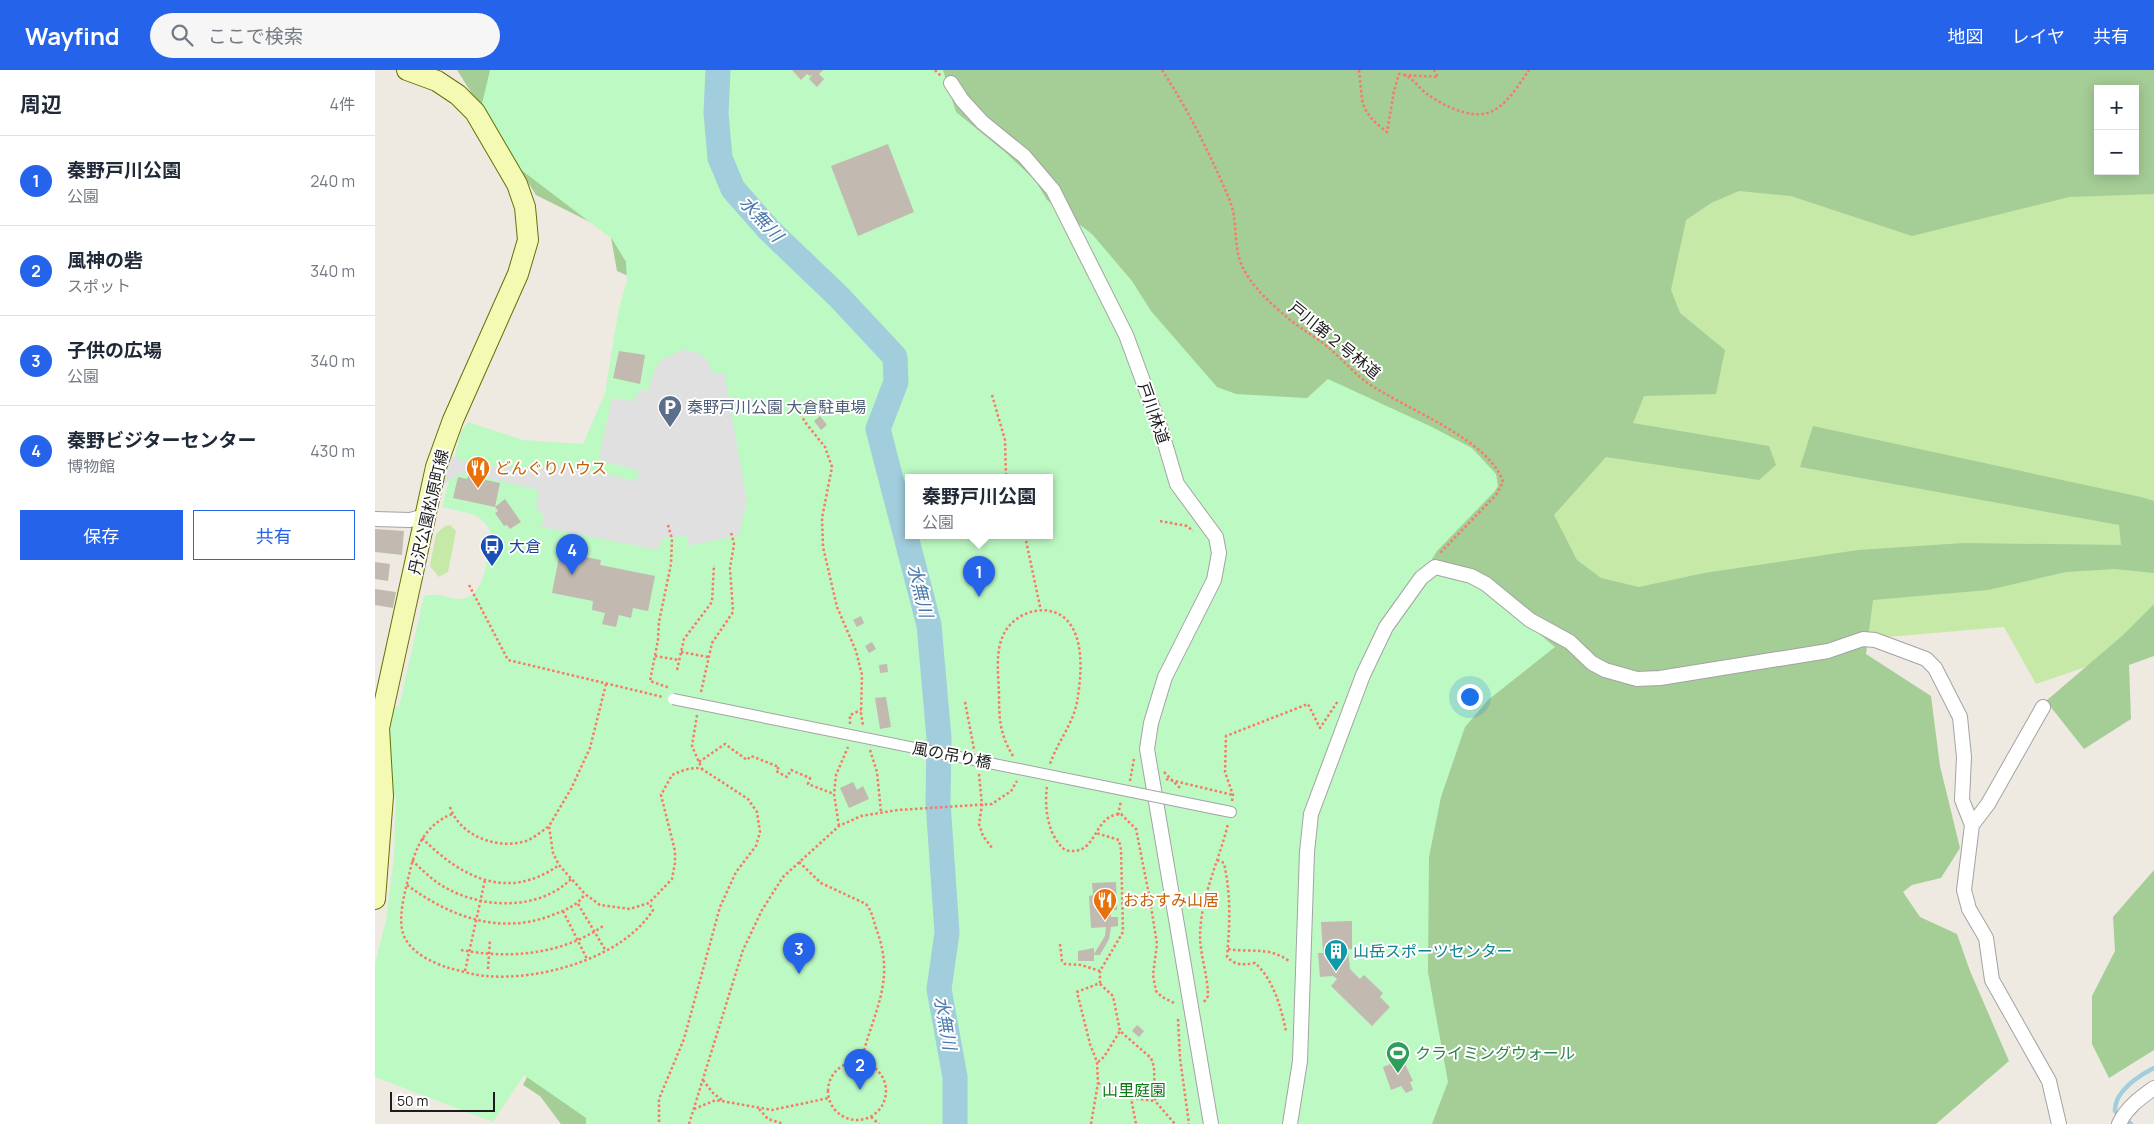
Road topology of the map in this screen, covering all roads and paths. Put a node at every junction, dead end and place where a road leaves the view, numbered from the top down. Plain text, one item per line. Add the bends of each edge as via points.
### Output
1 (407, 70) edge
2 (1162, 70) edge
3 (1359, 70) edge
4 (1434, 70) edge
5 (1529, 70) edge
6 (1404, 75) junction
7 (951, 83) dead end
8 (992, 395) dead end
9 (796, 405) dead end
10 (1006, 474) edge
11 (425, 516) junction
12 (375, 519) edge
13 (1160, 521) dead end
14 (668, 525) dead end
15 (731, 532) dead end
16 (1197, 534) dead end
17 (1026, 539) edge
18 (714, 565) dead end
19 (1435, 567) junction
20 (469, 585) dead end
21 (1041, 611) dead end
22 (681, 652) junction
23 (655, 656) junction
24 (708, 657) junction
25 (679, 660) junction
26 (677, 670) dead end
27 (606, 684) junction
28 (701, 693) dead end
29 (673, 699) dead end
30 (965, 702) dead end
31 (2043, 707) dead end
32 (861, 710) junction
33 (698, 711) dead end
34 (1328, 717) dead end
35 (850, 728) dead end
36 (866, 735) dead end
37 (848, 743) dead end
38 (869, 745) dead end
39 (975, 755) dead end
40 (699, 763) junction
41 (702, 769) junction
42 (979, 773) dead end
43 (1153, 774) junction
44 (1174, 781) junction
45 (1183, 791) dead end
46 (834, 794) junction
47 (1233, 795) junction
48 (450, 807) dead end
49 (961, 807) dead end
50 (1226, 808) junction
51 (881, 812) junction
52 (452, 814) junction
53 (1972, 825) junction
54 (549, 826) junction
55 (839, 826) junction
56 (1096, 834) dead end
57 (422, 838) junction
58 (992, 848) dead end
59 (412, 860) junction
60 (1217, 860) junction
61 (799, 862) junction
62 (559, 865) junction
63 (571, 879) junction
64 (485, 880) junction
65 (407, 885) junction
66 (585, 894) junction
67 (375, 900) edge
68 (481, 901) junction
69 (649, 903) junction
70 (578, 904) junction
71 (563, 911) junction
72 (477, 920) junction
73 (603, 926) dead end
74 (594, 932) junction
75 (490, 940) dead end
76 (576, 940) junction
77 (1060, 944) dead end
78 (1228, 949) junction
79 (461, 950) dead end
80 (470, 951) junction
81 (606, 951) junction
82 (1279, 954) dead end
83 (489, 955) junction
84 (587, 959) junction
85 (488, 969) dead end
86 (1101, 971) junction
87 (465, 972) junction
88 (1100, 983) junction
89 (1184, 1005) junction
90 (1120, 1031) junction
91 (1287, 1033) dead end
92 (1097, 1062) junction
93 (861, 1063) junction
94 (703, 1080) junction
95 (1099, 1084) junction
96 (2154, 1088) edge
97 (829, 1098) junction
98 (1131, 1098) junction
99 (1155, 1101) junction
100 (724, 1102) junction
101 (695, 1108) junction
102 (759, 1108) junction
103 (871, 1117) junction
104 (659, 1124) edge
105 (689, 1124) edge
106 (784, 1124) edge
107 (879, 1124) edge
108 (1091, 1124) edge
109 (1136, 1124) edge
110 (1175, 1124) edge
111 (1189, 1124) edge
112 (1211, 1124) edge
113 (1290, 1124) edge
114 (2059, 1124) edge
115 (2119, 1124) edge

1 - 11 main road, 丹沢公園松原町線 via 437,81 475,112 517,184 525,207 527,240 518,274 453,420 436,467
2 - 19 path, 戸川第２号林道 via 1203,140 1231,203 1239,258 1249,278 1290,320 1308,330 1365,380 1481,450 1499,470 1503,482 1496,494 1436,558
3 - 6 path via 1359,94 1364,111 1387,132 1397,78 1399,74
4 - 6 path via 1437,77
5 - 6 path via 1497,109 1472,114 1449,107 1426,94
7 - 43 street, 戸川林道 via 982,122 1024,156 1053,190 1125,334 1161,430 1177,484 1216,537 1219,553 1214,580 1165,677 1151,723 1147,749
8 - 10 path via 1005,440
9 - 32 path via 825,447 833,467 821,518 823,547 837,607 856,650 862,675
11 - 12 street via 410,520
11 - 67 main road, 丹沢公園松原町線 via 379,728 383,796
13 - 16 path via 1187,526
14 - 23 path via 672,539 671,564
15 - 24 path via 734,544 730,568 733,612 712,643
17 - 21 path
18 - 22 path via 712,602 687,633
19 - 53 street via 1471,576 1486,584 1530,620 1570,642 1592,663 1637,679 1828,650 1863,639 1875,640 1926,659 1935,668 1960,717 1964,757 1962,800
19 - 113 street via 1421,578 1386,627 1363,675 1311,814 1300,1061
20 - 27 path via 508,660
22 - 24 path
22 - 25 path
23 - 25 path
23 - 27 path via 650,681 670,687 667,698
24 - 28 path
25 - 26 path
27 - 54 path via 591,748
29 - 50 street, 風の吊り橋, bridge
30 - 39 path
31 - 53 street via 1988,804
32 - 35 path via 850,715
32 - 36 path
33 - 40 path via 692,746
34 - 47 path via 1320,728 1308,704 1226,736 1225,772
37 - 46 path via 836,775
38 - 51 path via 877,772
40 - 41 path
40 - 46 path via 725,744 747,760 751,756 779,767 777,772 787,777 791,770 810,778 808,784
41 - 69 path via 697,767 672,775 665,784 661,796 675,863 671,879
41 - 104 path via 748,799 757,812 760,832 756,846 736,872 720,907 684,1038 659,1099
42 - 58 path via 982,805 979,824
43 - 44 path
43 - 44 path via 1166,772
43 - 89 street, 戸川林道
44 - 45 path
44 - 47 path
46 - 55 path
47 - 50 path
48 - 52 path
49 - 51 path
50 - 60 path
51 - 55 path via 861,816
52 - 54 path via 476,837 502,844 526,841
52 - 57 path via 430,827
53 - 114 street via 1964,890 1969,909 1986,938 1992,980 2049,1082
54 - 62 path via 553,853
55 - 61 path
56 - 86 path via 1119,840 1124,904 1123,932
57 - 59 path
57 - 64 path via 449,863
59 - 65 path
59 - 68 path via 447,889
60 - 78 path via 1225,862 1228,879 1231,909
60 - 89 path via 1204,899 1201,928 1208,996 1203,1004
61 - 93 path via 821,883 866,904 881,940 885,984
61 - 94 path via 774,889 743,950
62 - 63 path
62 - 64 path via 549,872 525,879 510,882
63 - 66 path
63 - 68 path via 557,891 523,902
64 - 68 path
65 - 72 path via 443,910
65 - 87 path via 402,923 404,936 425,958
66 - 69 path via 600,905 615,908
66 - 70 path
68 - 72 path
69 - 81 path via 653,910 646,921
70 - 71 path
70 - 74 path
71 - 72 path via 518,923
71 - 76 path
72 - 80 path
73 - 74 path
74 - 76 path
74 - 81 path
75 - 83 path
76 - 83 path via 541,951
76 - 84 path
77 - 86 path via 1065,964
78 - 82 path
78 - 91 path via 1227,957 1234,964 1255,963 1261,968 1281,1006
79 - 80 path
80 - 83 path
80 - 87 path
81 - 84 path
83 - 85 path
84 - 87 path via 517,976
86 - 88 path
88 - 90 path via 1113,996
88 - 92 path via 1077,992
89 - 111 path via 1180,1058
89 - 112 street, 戸川林道
90 - 92 path via 1104,1057
90 - 99 path via 1151,1058
92 - 95 path
93 - 97 path via 843,1066 835,1072 830,1080
93 - 103 path via 877,1070 885,1086 883,1104
94 - 100 path
94 - 101 path
95 - 98 path
95 - 108 path
96 - 115 street via 2133,1104
97 - 102 path via 772,1110
97 - 103 path via 832,1106 845,1118
98 - 99 path
98 - 109 path
99 - 110 path
100 - 101 path via 716,1100
100 - 102 path
101 - 105 path
102 - 106 path via 768,1119
103 - 107 path

